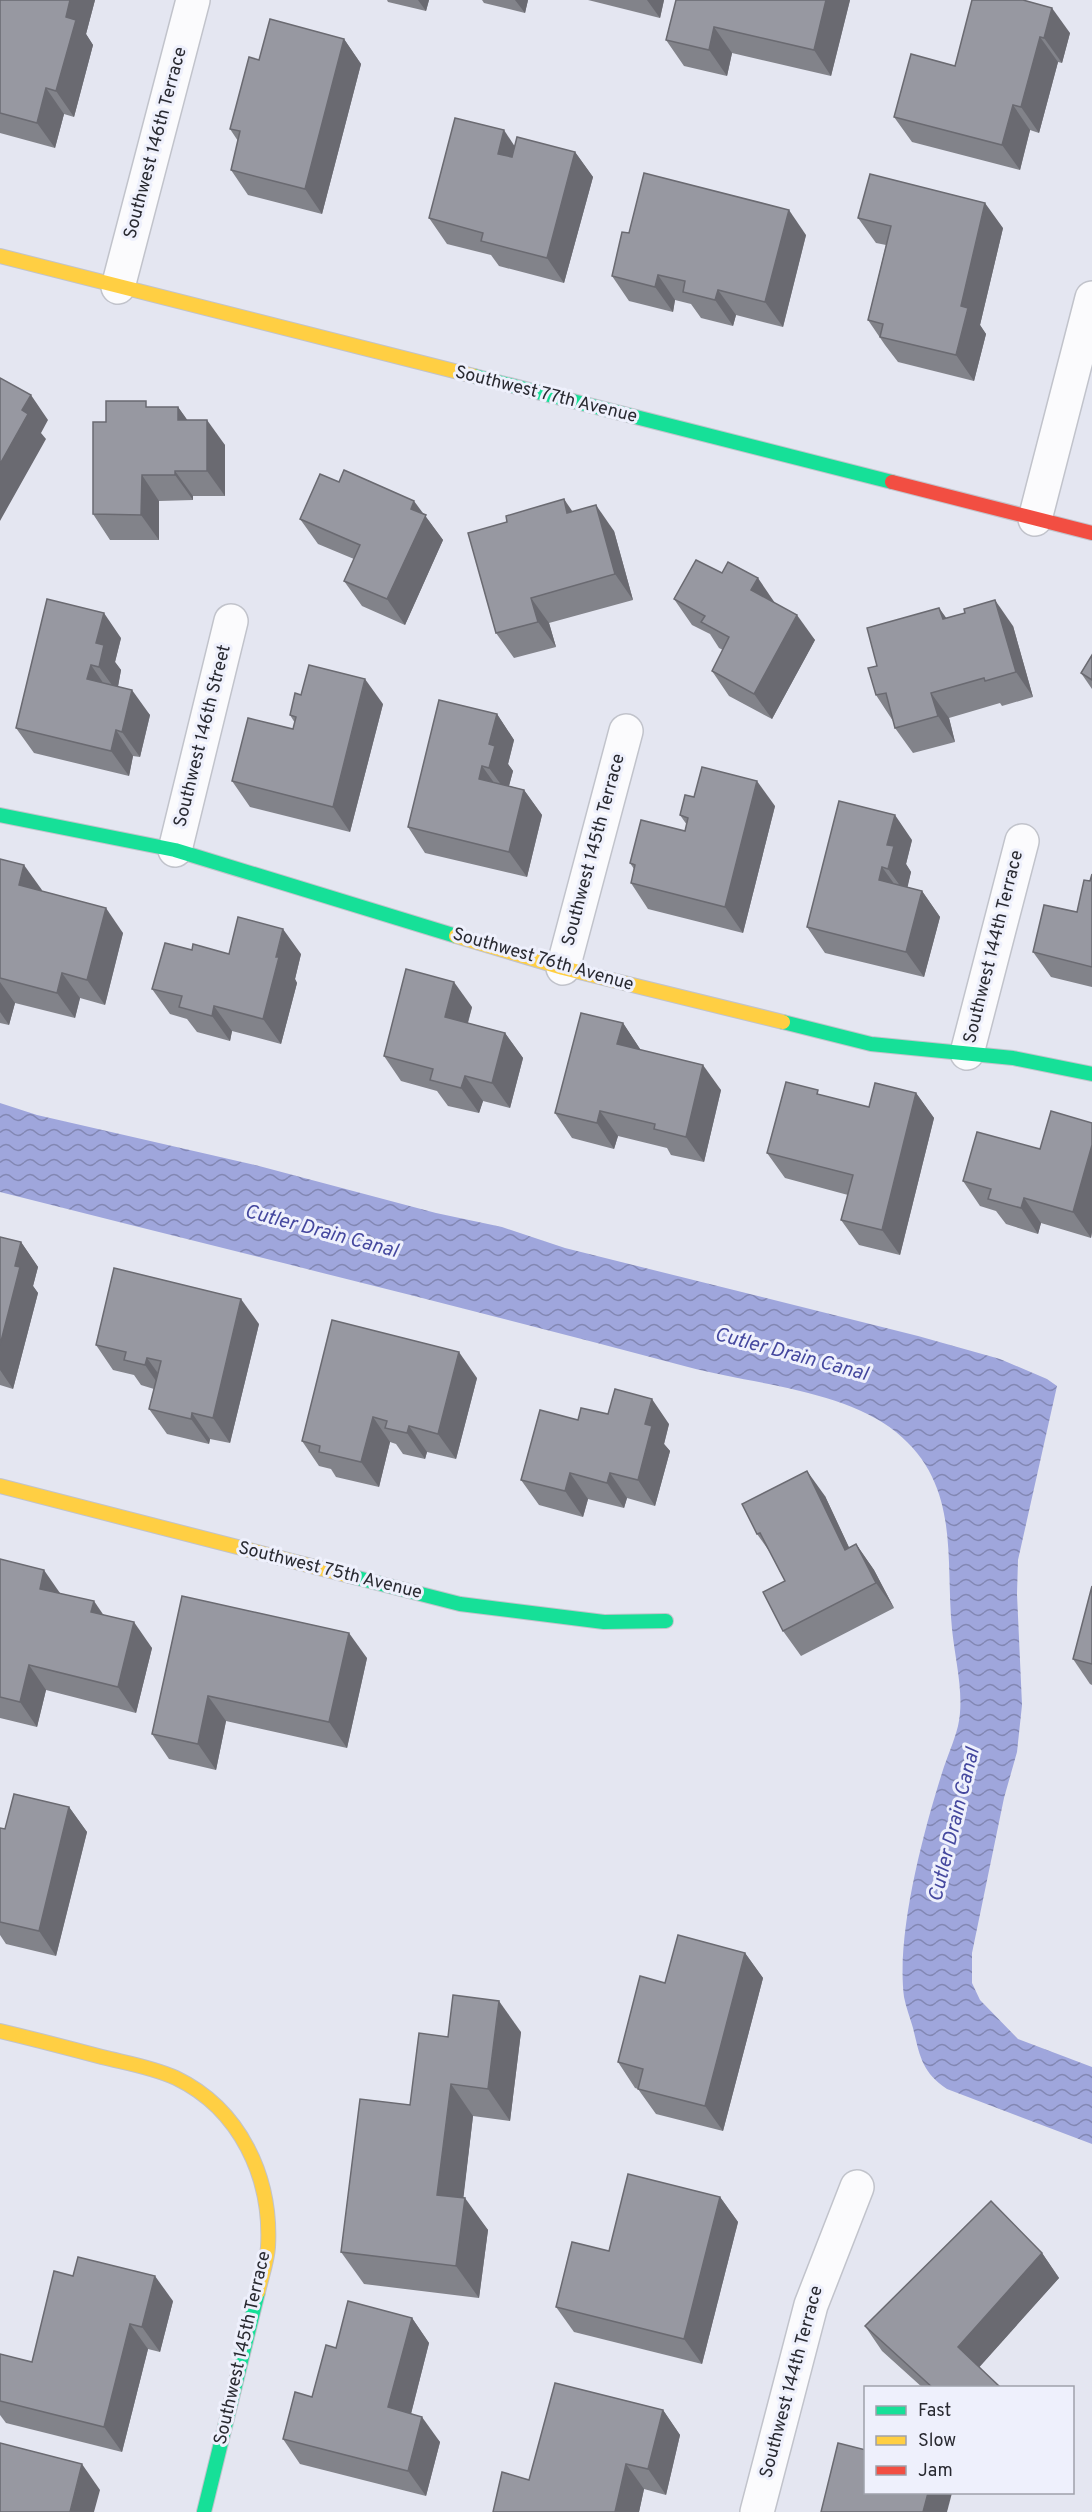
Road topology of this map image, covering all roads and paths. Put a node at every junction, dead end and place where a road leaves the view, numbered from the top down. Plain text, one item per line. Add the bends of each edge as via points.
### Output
1 (193, 0) edge
2 (0, 256) edge
3 (118, 287) junction
4 (1092, 298) edge
5 (1035, 519) junction
6 (1092, 533) edge
7 (231, 621) dead end
8 (626, 731) dead end
9 (0, 815) edge
10 (1022, 841) dead end
11 (175, 850) junction
12 (563, 968) junction
13 (967, 1053) junction
14 (1092, 1074) edge
15 (0, 1486) edge
16 (666, 1621) dead end
17 (0, 2031) edge
18 (857, 2187) dead end
19 (204, 2512) edge
20 (757, 2512) edge

1 - 3 street, Southwest 146th Terrace
2 - 3 street, Southwest 77th Avenue
3 - 5 street, Southwest 77th Avenue
4 - 5 street
5 - 6 street, Southwest 77th Avenue
7 - 11 street, Southwest 146th Street
8 - 12 street, Southwest 145th Terrace
9 - 11 street, Southwest 76th Avenue
10 - 13 street, Southwest 144th Terrace
11 - 12 street, Southwest 76th Avenue
12 - 13 street, Southwest 76th Avenue via 871,1044
13 - 14 street, Southwest 76th Avenue via 1042,1062
15 - 16 street, Southwest 75th Avenue via 460,1604 604,1622
17 - 19 street, Southwest 145th Terrace via 177,2079 208,2096 231,2119 252,2151 268,2224 268,2249
18 - 20 street, Southwest 144th Terrace via 811,2305

